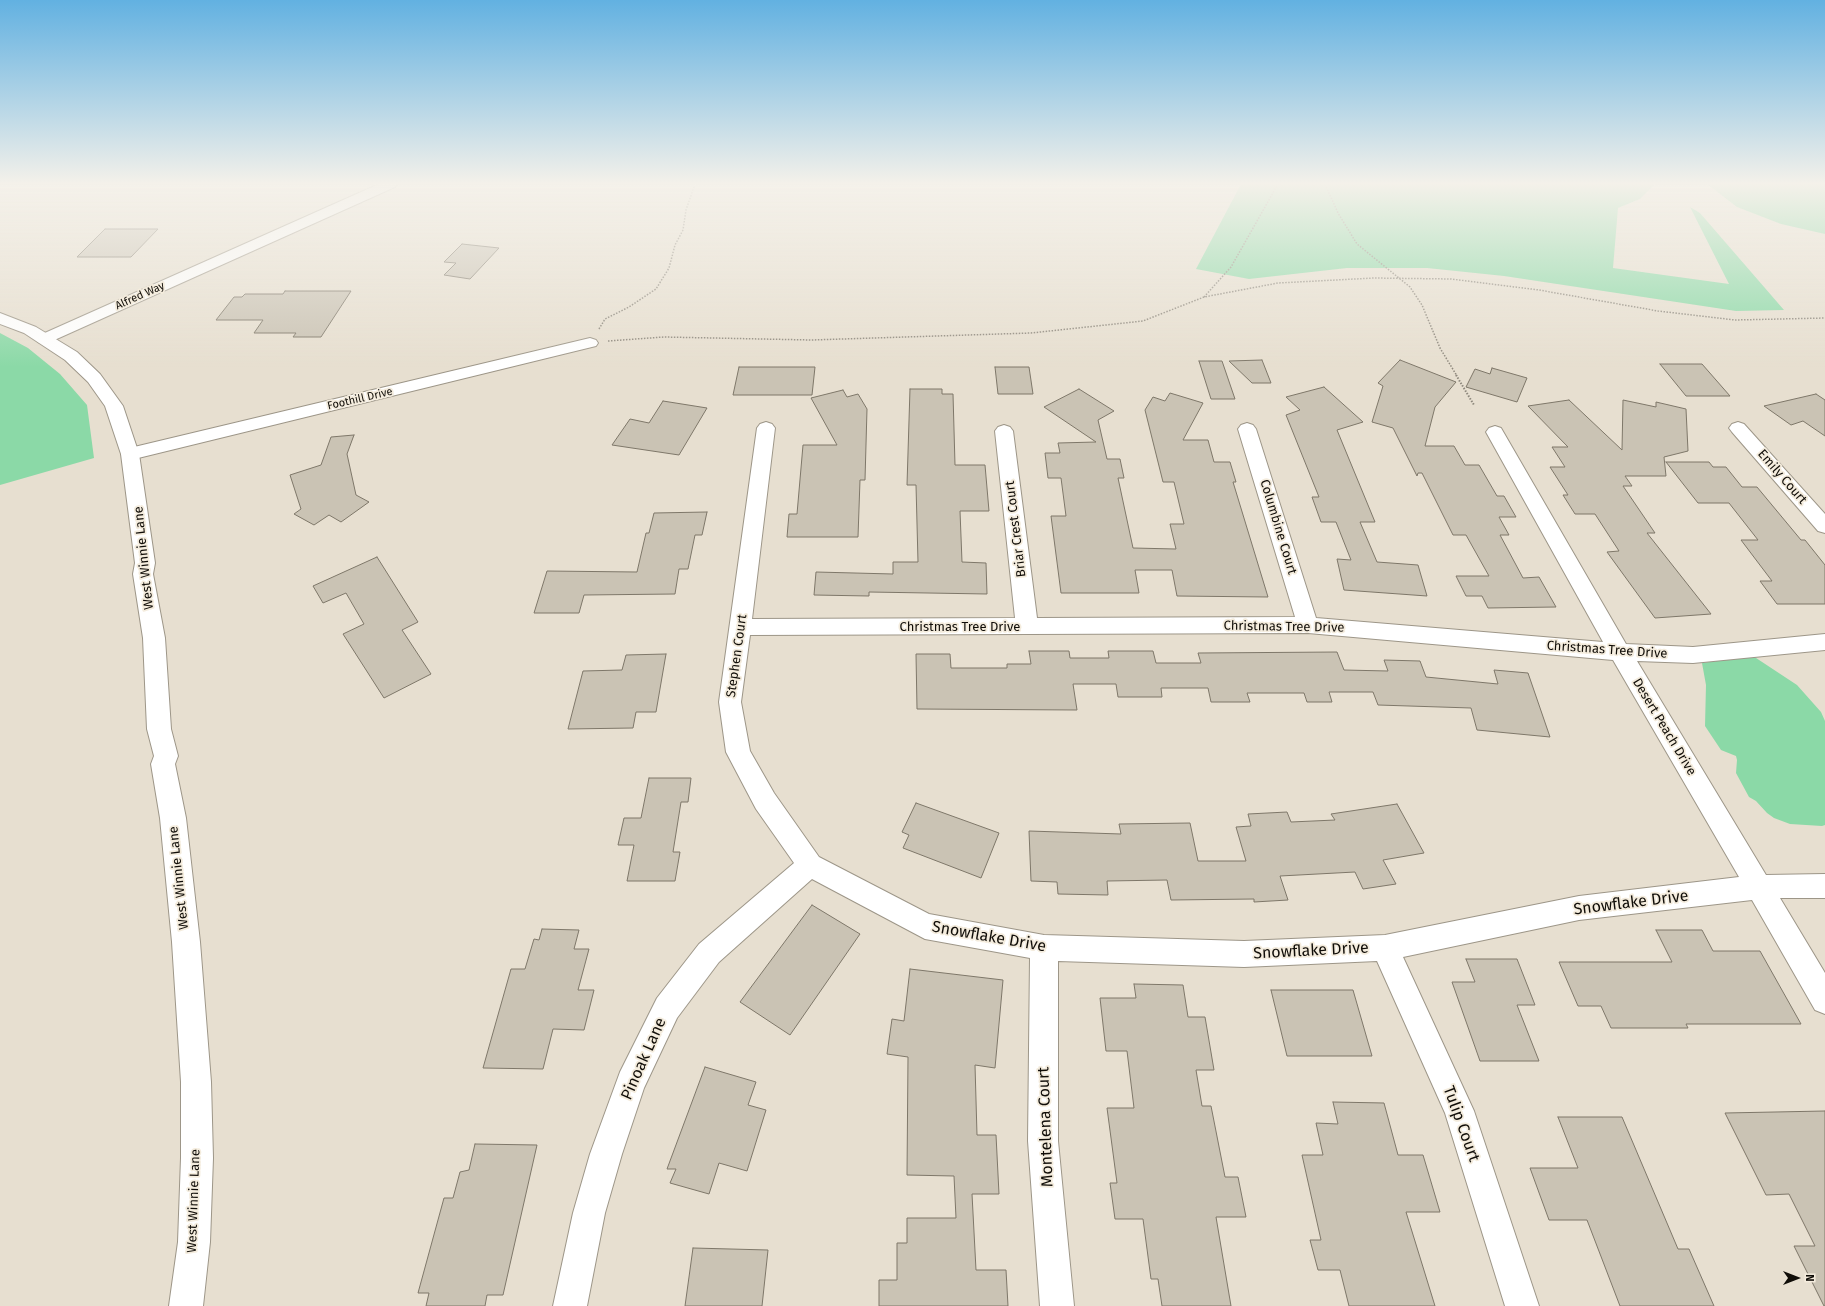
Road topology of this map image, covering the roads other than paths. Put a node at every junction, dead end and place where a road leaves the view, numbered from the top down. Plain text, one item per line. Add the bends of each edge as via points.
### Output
1 (254, 245) edge
2 (0, 318) edge
3 (44, 339) junction
4 (590, 343) road end
5 (766, 428) dead end
6 (1738, 428) dead end
7 (1247, 429) dead end
8 (1004, 431) dead end
9 (1495, 432) dead end
10 (130, 454) junction
11 (1825, 526) edge
12 (1308, 625) junction
13 (1027, 626) junction
14 (741, 627) junction
15 (1825, 642) edge
16 (1620, 652) junction
17 (810, 865) junction
18 (1825, 886) edge
19 (1758, 887) junction
20 (1044, 948) junction
21 (1385, 948) junction
22 (1825, 1000) edge
23 (186, 1306) edge
24 (570, 1306) edge
25 (1057, 1306) edge
26 (1522, 1306) edge

1 - 3 street, Alfred Way
2 - 3 street, West Winnie Lane via 30,330
3 - 10 street, West Winnie Lane via 71,356 94,378 114,406
4 - 10 street, Foothill Drive
5 - 14 street, Stephen Court
6 - 11 street, Emily Court
7 - 12 street, Columbine Court
8 - 13 street, Briar Crest Court
9 - 16 street, Desert Peach Drive
10 - 23 street, West Winnie Lane via 145,562 143,574 154,638 159,729 166,756 162,764 174,826 196,1074 194,1242
12 - 13 street, Christmas Tree Drive
12 - 16 street, Christmas Tree Drive
13 - 14 street, Christmas Tree Drive
14 - 17 street, Stephen Court via 730,702 738,752 765,801
15 - 16 street, Christmas Tree Drive via 1693,655
16 - 19 street, Desert Peach Drive
17 - 20 street, Snowflake Drive via 925,926
17 - 24 street, Pinoak Lane via 709,953 667,1008 631,1083 606,1154 589,1213
18 - 19 street, Snowflake Drive
19 - 21 street, Snowflake Drive via 1580,908
19 - 22 street, Desert Peach Drive
20 - 21 street, Snowflake Drive via 1244,954
20 - 25 street, Montelena Court via 1043,1141
21 - 26 street, Tulip Court via 1459,1111

